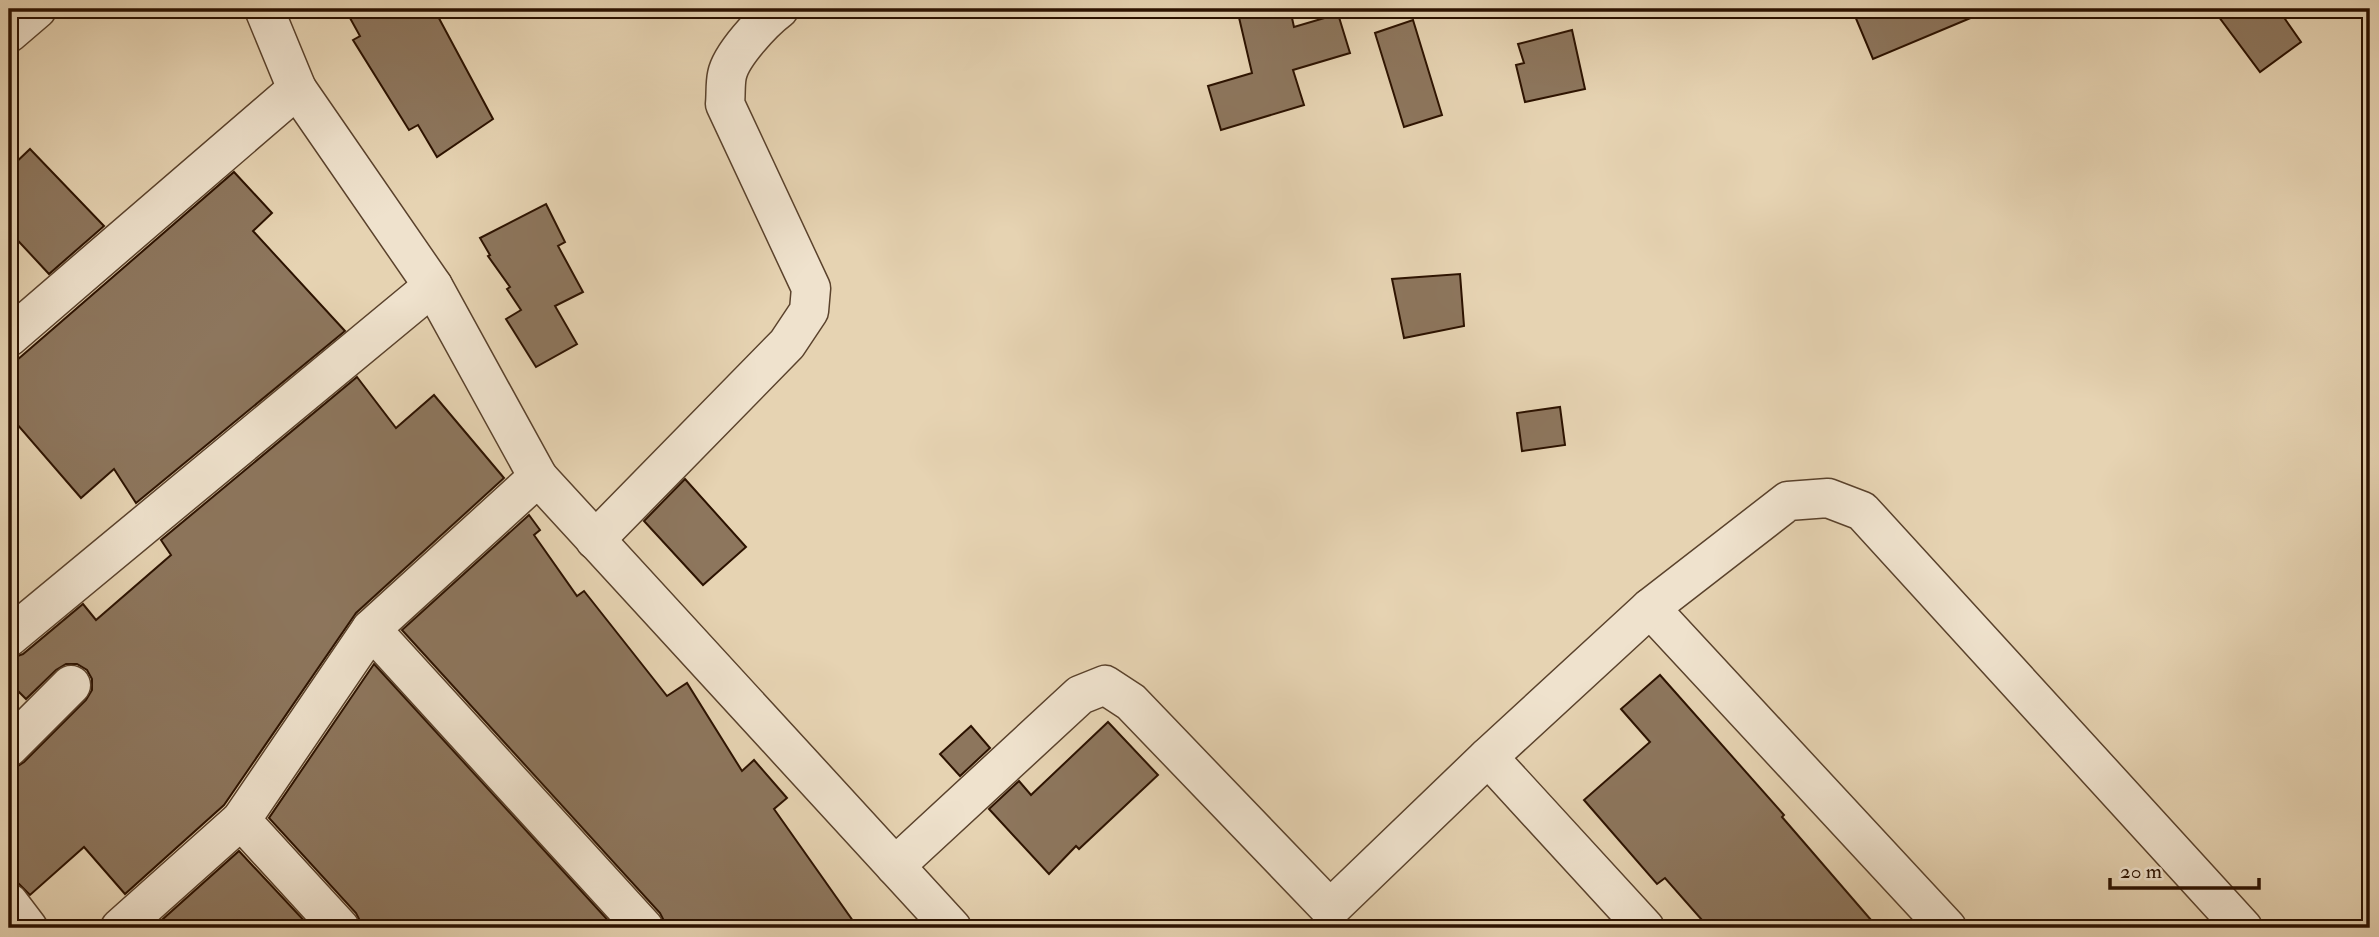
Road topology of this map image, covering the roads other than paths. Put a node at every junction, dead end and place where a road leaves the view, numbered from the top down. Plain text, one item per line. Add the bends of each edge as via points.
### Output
1 (37, 9) edge
2 (264, 9) edge
3 (779, 9) edge
4 (9, 33) edge
5 (297, 89) junction
6 (433, 286) junction
7 (9, 337) edge
8 (538, 477) junction
9 (595, 540) junction
10 (1650, 608) junction
11 (371, 629) junction
12 (9, 637) edge
13 (71, 685) dead end
14 (9, 747) edge
15 (1488, 757) junction
16 (241, 820) junction
17 (895, 866) junction
18 (9, 903) edge
19 (1339, 919) edge
20 (28, 928) edge
21 (120, 928) edge
22 (340, 928) edge
23 (644, 928) edge
24 (953, 928) edge
25 (1645, 928) edge
26 (1947, 928) edge
27 (2243, 928) edge

1 - 4 street
2 - 5 street
3 - 9 street via 746,42 727,73 725,104 811,288 809,311 788,344
5 - 6 street
5 - 7 street
6 - 8 street
6 - 12 street
8 - 9 street
8 - 11 street
9 - 17 street
10 - 15 street
10 - 26 street
10 - 27 street via 1788,501 1828,498 1862,511
11 - 16 street
11 - 23 street
13 - 14 street
15 - 19 street
15 - 25 street
16 - 21 street
16 - 22 street
17 - 19 street via 1080,695 1105,685 1131,702
17 - 24 street
18 - 20 street

